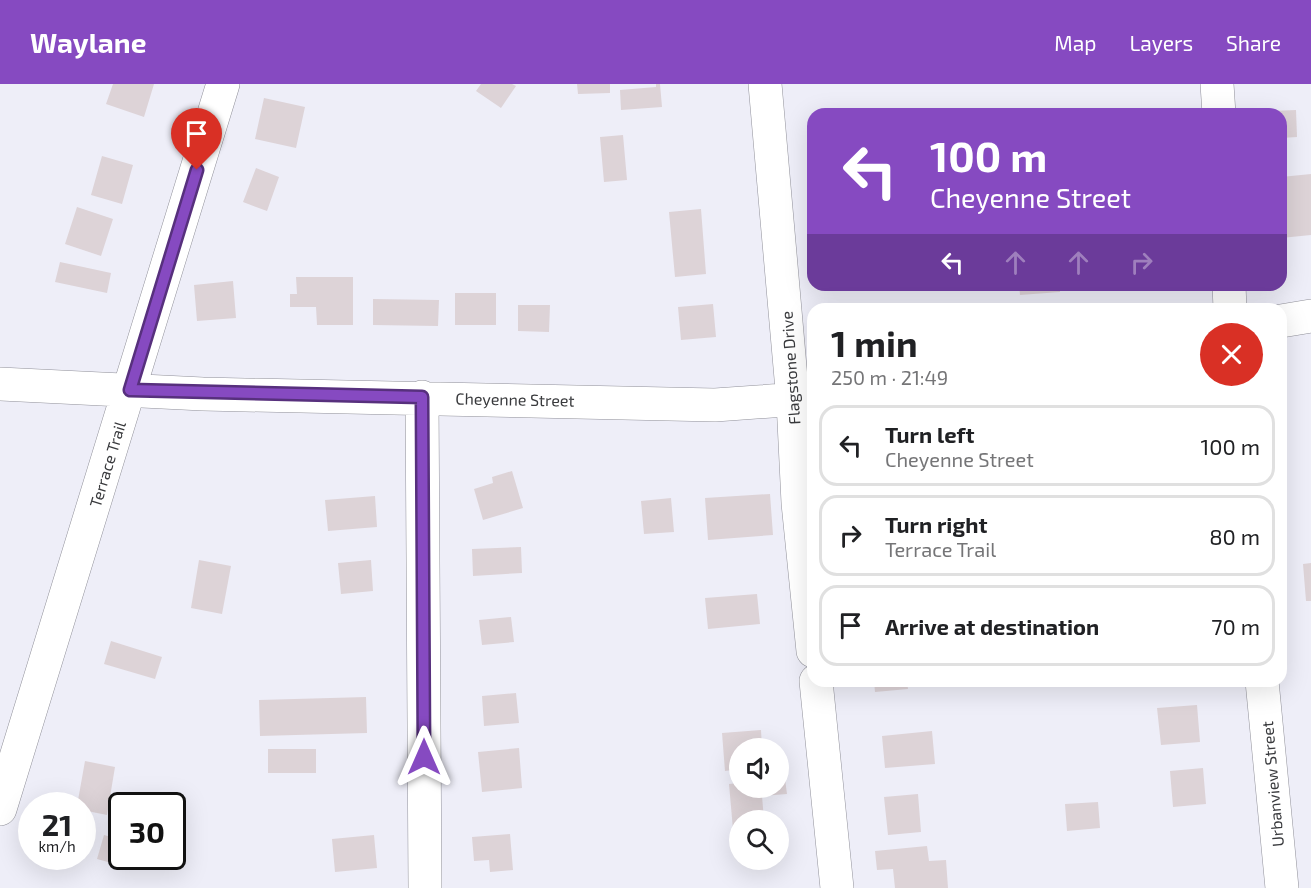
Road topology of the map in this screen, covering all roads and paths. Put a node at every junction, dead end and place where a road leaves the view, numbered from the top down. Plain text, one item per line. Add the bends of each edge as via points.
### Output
1 (223, 84) edge
2 (765, 84) edge
3 (1217, 84) edge
4 (1219, 108) edge
5 (1311, 316) edge
6 (1287, 320) edge
7 (0, 384) edge
8 (130, 390) junction
9 (422, 397) junction
10 (803, 400) edge
11 (807, 592) edge
12 (817, 687) edge
13 (1263, 687) edge
14 (0, 809) edge
15 (425, 888) edge
16 (837, 888) edge
17 (1282, 888) edge

1 - 8 street, Terrace Trail
2 - 10 street, Flagstone Drive
3 - 4 street
5 - 6 street
7 - 8 street, Cheyenne Street
8 - 9 street, Cheyenne Street
8 - 14 street, Terrace Trail
9 - 10 street, Cheyenne Street via 715,405
9 - 15 street
10 - 11 street, Flagstone Drive via 798,503
12 - 16 street
13 - 17 street, Urbanview Street

